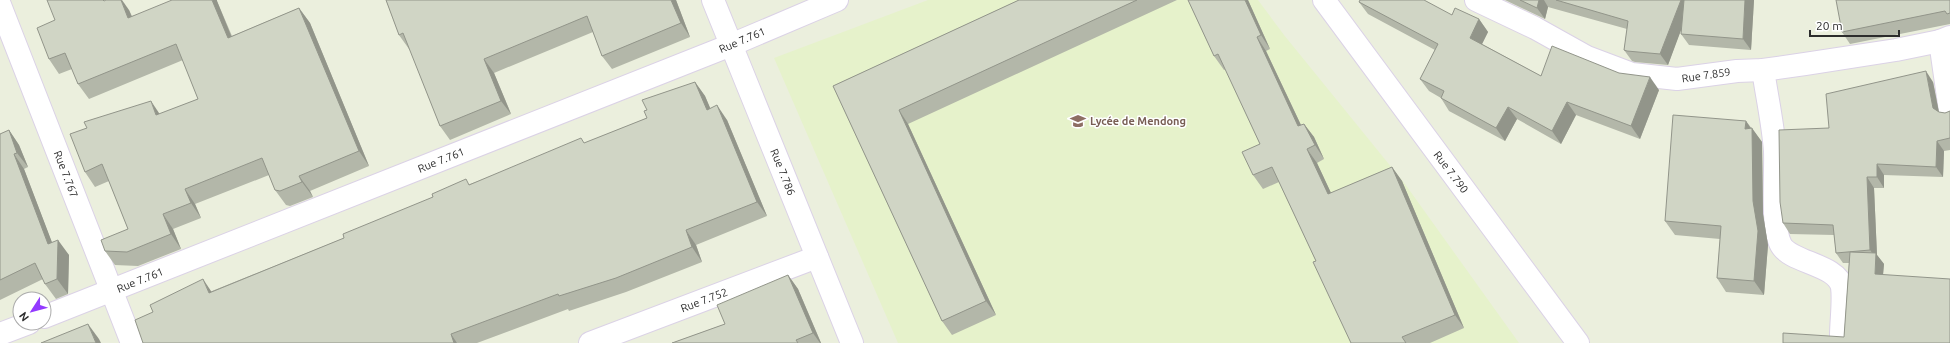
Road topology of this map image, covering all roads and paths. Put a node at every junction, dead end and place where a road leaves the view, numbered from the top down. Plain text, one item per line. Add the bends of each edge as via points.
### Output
1 (713, 0) edge
2 (837, 0) edge
3 (1324, 0) edge
4 (1476, 0) edge
5 (0, 5) edge
6 (1945, 39) edge
7 (731, 45) junction
8 (1763, 70) junction
9 (1950, 110) edge
10 (817, 257) junction
11 (111, 291) junction
12 (52, 314) edge
13 (12, 329) edge
14 (0, 334) edge
15 (1841, 336) edge
16 (132, 343) edge
17 (590, 343) edge
18 (852, 343) edge
19 (1578, 343) edge

1 - 7 street, Rue 7.786
2 - 7 street, Rue 7.761
3 - 19 street, Rue 7.790
4 - 8 street, Rue 7.859 via 1535,28 1587,57 1632,74 1677,79
5 - 11 street, Rue 7.767
6 - 8 street, Rue 7.859 via 1896,50
6 - 9 street
7 - 10 street, Rue 7.786
7 - 11 street, Rue 7.761
8 - 15 street via 1775,150 1776,230 1781,245 1791,255 1820,265 1842,286
10 - 17 street, Rue 7.752
10 - 18 street, Rue 7.786
11 - 12 street, Rue 7.761
11 - 16 street, Rue 7.767
13 - 14 street

